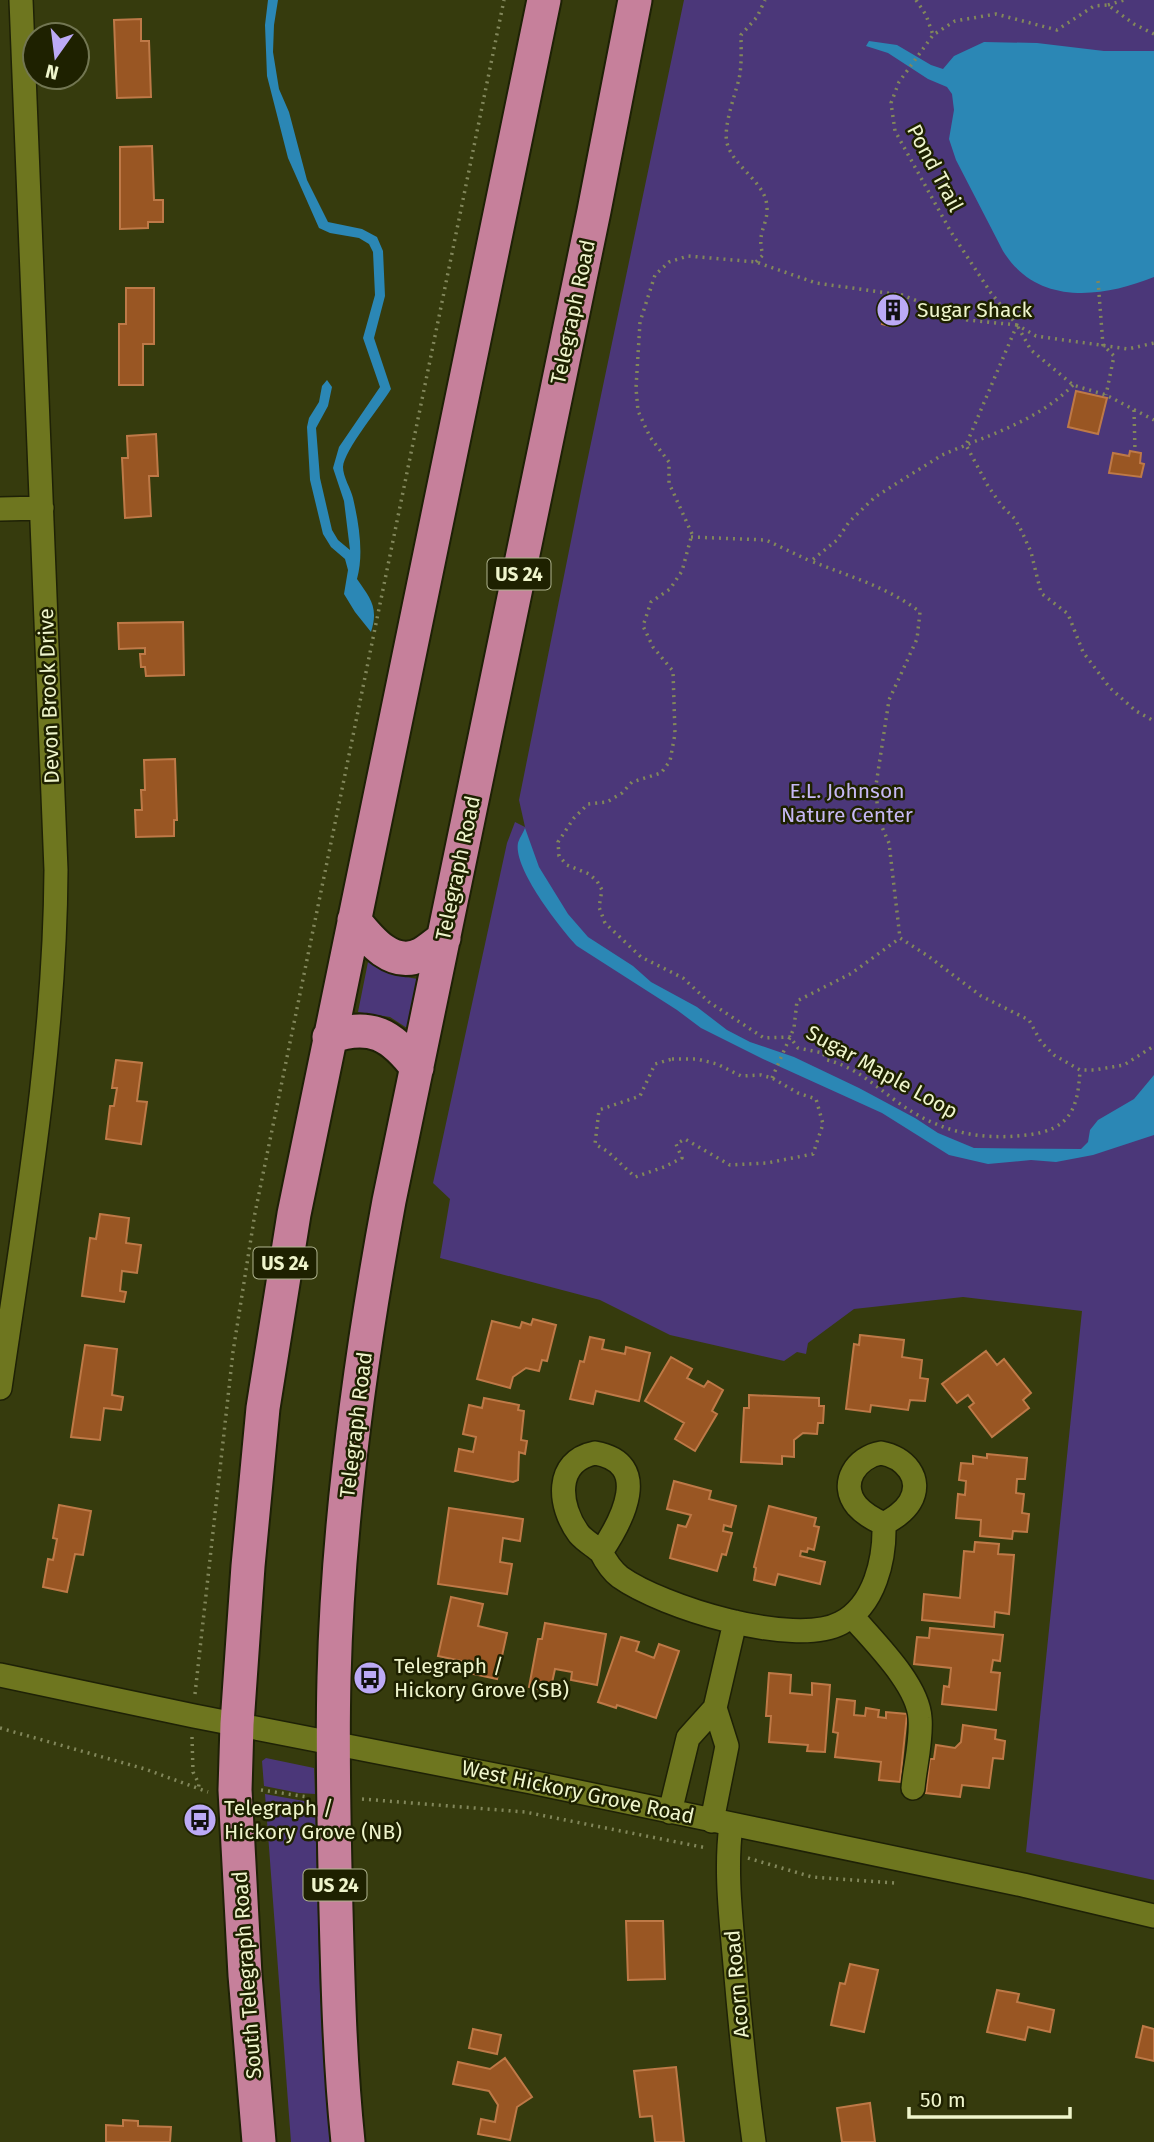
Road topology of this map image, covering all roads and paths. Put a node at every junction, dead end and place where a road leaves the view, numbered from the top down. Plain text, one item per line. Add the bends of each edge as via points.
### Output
1 (22, 0) edge
2 (504, 0) edge
3 (544, 0) edge
4 (635, 0) edge
5 (765, 0) edge
6 (916, 0) edge
7 (1124, 0) edge
8 (1108, 5) junction
9 (1154, 34) edge
10 (933, 35) junction
11 (756, 262) junction
12 (1098, 281) dead end
13 (1017, 326) junction
14 (1154, 343) edge
15 (1103, 345) junction
16 (1073, 385) junction
17 (1106, 395) junction
18 (1134, 410) junction
19 (1154, 420) edge
20 (966, 445) junction
21 (1135, 451) dead end
22 (42, 508) junction
23 (0, 509) edge
24 (691, 537) junction
25 (811, 561) junction
26 (1154, 721) edge
27 (354, 920) junction
28 (444, 938) junction
29 (900, 938) junction
30 (329, 1037) junction
31 (790, 1037) junction
32 (1154, 1046) edge
33 (417, 1068) junction
34 (1080, 1070) junction
35 (772, 1077) junction
36 (0, 1388) edge
37 (884, 1524) dead end
38 (601, 1552) dead end
39 (852, 1616) junction
40 (735, 1622) junction
41 (197, 1672) dead end
42 (0, 1675) edge
43 (715, 1708) junction
44 (237, 1724) junction
45 (0, 1728) edge
46 (333, 1742) junction
47 (192, 1748) dead end
48 (913, 1788) dead end
49 (198, 1790) junction
50 (264, 1790) dead end
51 (210, 1792) dead end
52 (316, 1797) dead end
53 (396, 1801) dead end
54 (670, 1812) junction
55 (722, 1823) junction
56 (707, 1848) dead end
57 (751, 1858) dead end
58 (905, 1884) dead end
59 (1154, 1916) edge
60 (259, 2142) edge
61 (348, 2142) edge
62 (754, 2142) edge

1 - 22 street, Devon Brook Drive
2 - 41 path via 255,1213 231,1364
3 - 27 highway, US 24
4 - 28 highway, Telegraph Road / US 24
5 - 11 path via 757,18 741,35 740,77 731,104 727,143 763,194 767,208 760,234 762,255
6 - 10 path
7 - 8 path, Pond Trail
8 - 9 path
8 - 10 path, Pond Trail via 1094,6 1057,30 996,14 955,21
10 - 13 path, Pond Trail via 907,70 891,103 895,131 951,232
11 - 13 path via 816,283 902,295 967,320
11 - 24 path via 688,256 669,262 655,275 640,322 638,411 669,462 668,483
12 - 15 path
13 - 15 path via 1036,336
13 - 16 path, Pond Trail via 1031,350
13 - 20 path
14 - 15 path via 1128,349
15 - 17 path via 1114,356
16 - 17 path
16 - 20 path via 1059,400
17 - 18 path
18 - 19 path
18 - 21 path
20 - 25 path via 875,498
20 - 26 path via 1022,532 1041,593 1068,614 1083,652 1110,688
22 - 23 street
22 - 36 street, Devon Brook Drive via 56,920 43,1081
24 - 25 path via 766,540
24 - 31 path, Sugar Maple Loop via 682,571 670,589 651,602 643,626 673,671 675,734 670,761 661,773 632,782 607,802 588,804 558,842 559,856 597,881 605,923 641,957 683,978 709,1002 764,1038
25 - 29 path via 883,590 920,612 917,639 889,700 876,785 878,818 889,843
27 - 28 highway via 372,943 392,956 419,956
27 - 30 highway, US 24
28 - 33 highway, Telegraph Road / US 24
29 - 31 path via 852,973 797,1000
29 - 34 path via 981,996 1029,1020 1054,1055
30 - 33 highway via 345,1031 379,1033 394,1041
30 - 44 highway, US 24 via 287,1250 265,1395
31 - 34 path, Sugar Maple Loop via 798,1048 823,1053 827,1060 872,1081 930,1122 970,1136 1041,1133 1061,1125 1072,1114
31 - 35 path
32 - 34 path via 1124,1065
33 - 46 highway, Telegraph Road / US 24 via 380,1249 356,1414 344,1527
35 - 35 path via 741,1076 697,1059 655,1064 640,1096 599,1110 595,1144 635,1177 682,1158 676,1144 685,1139 730,1165 813,1154 823,1124 816,1099
37 - 39 street via 880,1566 871,1591
38 - 40 street via 620,1577 648,1593
39 - 40 street via 815,1631
39 - 48 street via 916,1700 920,1718
40 - 43 street
42 - 44 street, West Hickory Grove Road
43 - 54 street via 688,1738
43 - 55 street, Acorn Road via 727,1746
44 - 46 street, West Hickory Grove Road
44 - 60 highway, South Telegraph Road / US 24 via 235,1790
45 - 49 path via 145,1769
46 - 54 street, West Hickory Grove Road
46 - 61 highway, US 24 via 339,2028
47 - 49 path
49 - 51 path
50 - 52 path
53 - 56 path via 560,1818
54 - 55 street, West Hickory Grove Road
55 - 59 street, West Hickory Grove Road
55 - 62 street, Acorn Road
57 - 58 path via 812,1877

